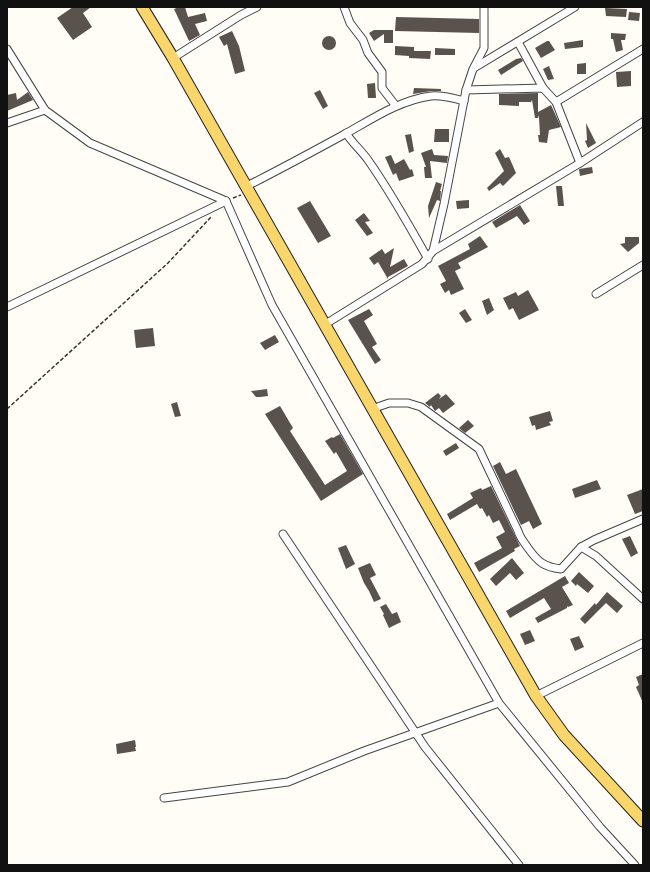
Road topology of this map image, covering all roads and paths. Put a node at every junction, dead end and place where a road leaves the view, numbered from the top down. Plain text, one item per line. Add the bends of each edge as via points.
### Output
1 (142, 7) edge
2 (257, 7) edge
3 (344, 7) edge
4 (484, 7) edge
5 (575, 7) edge
6 (518, 42) junction
7 (7, 49) edge
8 (643, 49) edge
9 (173, 58) junction
10 (472, 69) junction
11 (543, 88) junction
12 (466, 90) junction
13 (464, 101) junction
14 (556, 102) junction
15 (396, 106) junction
16 (45, 110) junction
17 (643, 122) edge
18 (7, 123) edge
19 (346, 133) junction
20 (580, 163) junction
21 (247, 190) junction
22 (226, 200) junction
23 (215, 212) dead end
24 (432, 251) junction
25 (428, 258) junction
26 (643, 265) edge
27 (596, 294) dead end
28 (7, 307) edge
29 (324, 325) junction
30 (7, 409) edge
31 (372, 409) junction
32 (643, 519) edge
33 (282, 534) dead end
34 (580, 547) junction
35 (643, 599) edge
36 (643, 643) edge
37 (536, 696) junction
38 (499, 703) junction
39 (416, 732) junction
40 (164, 798) dead end
41 (643, 821) edge
42 (519, 865) edge
43 (635, 865) edge

1 - 9 main road
2 - 9 street
3 - 15 street via 350,23 382,72 382,88
4 - 10 street via 484,48
5 - 6 street
6 - 10 street
6 - 11 street
7 - 16 street
8 - 14 street
9 - 21 main road
10 - 12 street
11 - 12 street
11 - 14 street
12 - 13 street
13 - 15 street via 432,96
13 - 24 street
14 - 20 street
15 - 19 street
16 - 18 street
16 - 22 street via 90,143
17 - 20 street
19 - 21 street
19 - 25 street via 367,158
20 - 24 street
21 - 22 path
21 - 29 main road
22 - 28 street
22 - 38 street via 272,305
23 - 30 path via 168,263
24 - 25 street
25 - 29 street
26 - 27 street
29 - 31 main road
31 - 34 street via 390,403 408,403 421,407 479,449 520,537 538,561 562,569
31 - 37 main road
32 - 34 street
33 - 39 street
34 - 35 street via 596,556
36 - 37 street
37 - 41 main road via 564,735
38 - 39 street
38 - 43 street via 600,827
39 - 40 street via 288,782
39 - 42 street via 425,747

